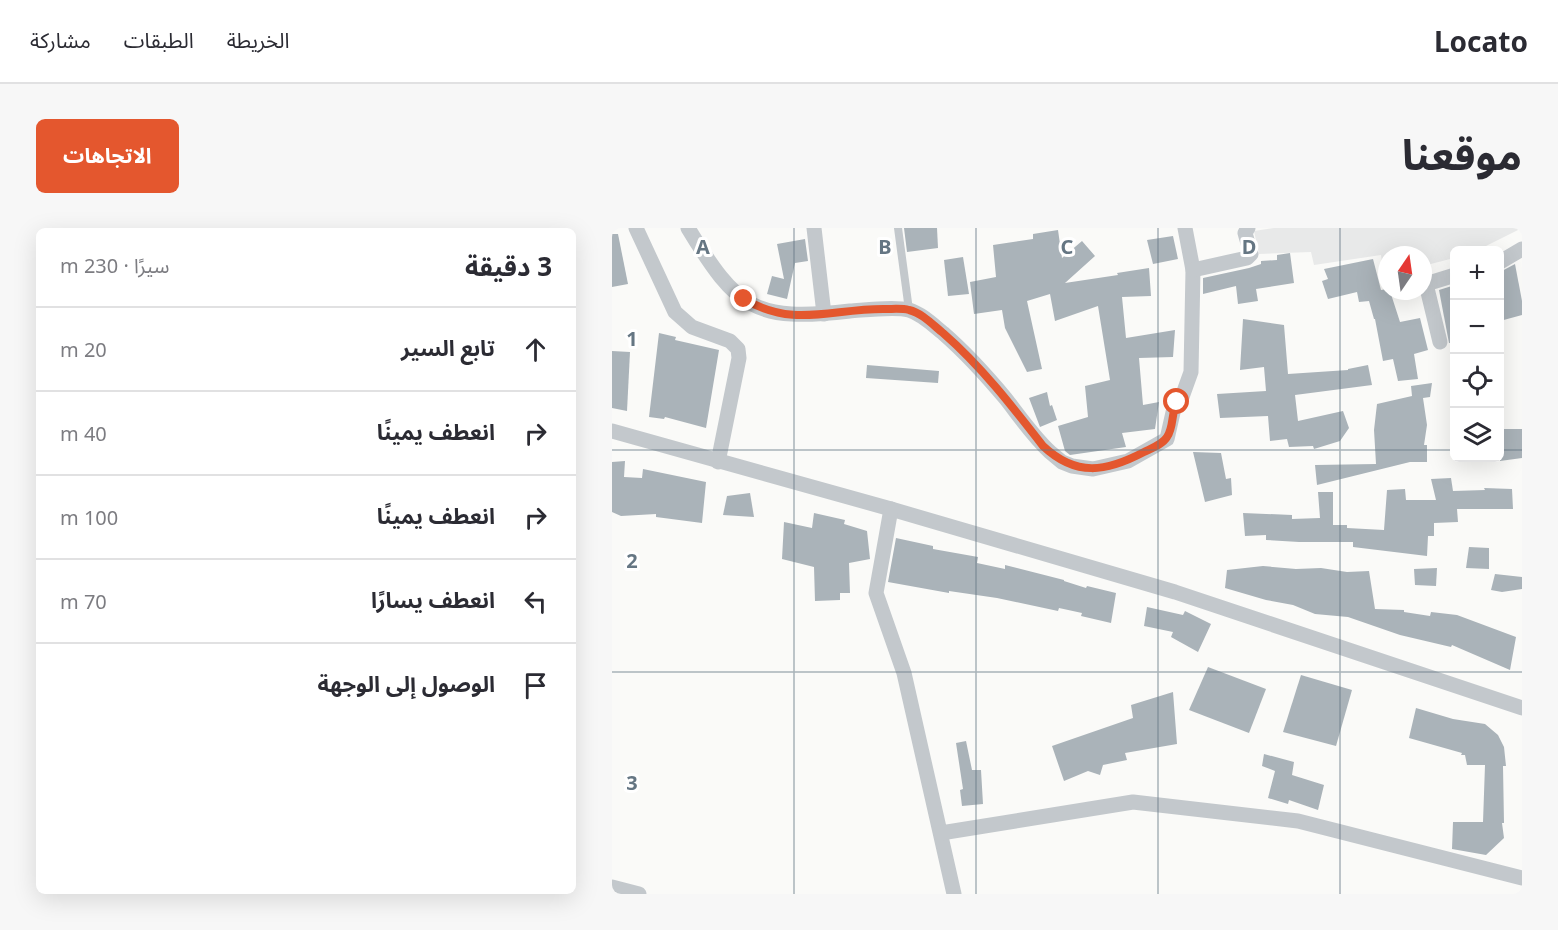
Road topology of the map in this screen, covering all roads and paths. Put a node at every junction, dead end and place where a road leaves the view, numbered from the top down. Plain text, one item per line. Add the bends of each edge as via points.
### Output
1 (636, 228) edge
2 (688, 228) edge
3 (814, 228) edge
4 (898, 228) edge
5 (1185, 228) edge
6 (1248, 228) edge
7 (1522, 249) edge
8 (1504, 260) edge
9 (1193, 270) junction
10 (1450, 277) edge
11 (909, 310) junction
12 (824, 314) junction
13 (1440, 342) dead end
14 (612, 431) edge
15 (718, 462) junction
16 (891, 509) junction
17 (1522, 708) edge
18 (941, 832) junction
19 (1522, 878) edge
20 (612, 887) edge
21 (639, 894) edge
22 (954, 894) edge

1 - 15 street via 675,312 692,327 730,340 738,349
2 - 12 street via 718,275 744,299 776,314
3 - 12 street
4 - 11 lane
5 - 9 street
6 - 9 street via 1245,233 1251,254 1247,258
7 - 8 street
9 - 11 street via 1191,372 1174,408 1167,440 1128,461 1103,468 1072,466 1056,457 965,352 929,321
10 - 13 street via 1426,284
11 - 12 street
14 - 15 street
15 - 16 street
16 - 17 street via 1175,592
16 - 18 street via 876,593 904,673
18 - 19 street via 1133,802 1299,821
18 - 22 street
20 - 21 street

